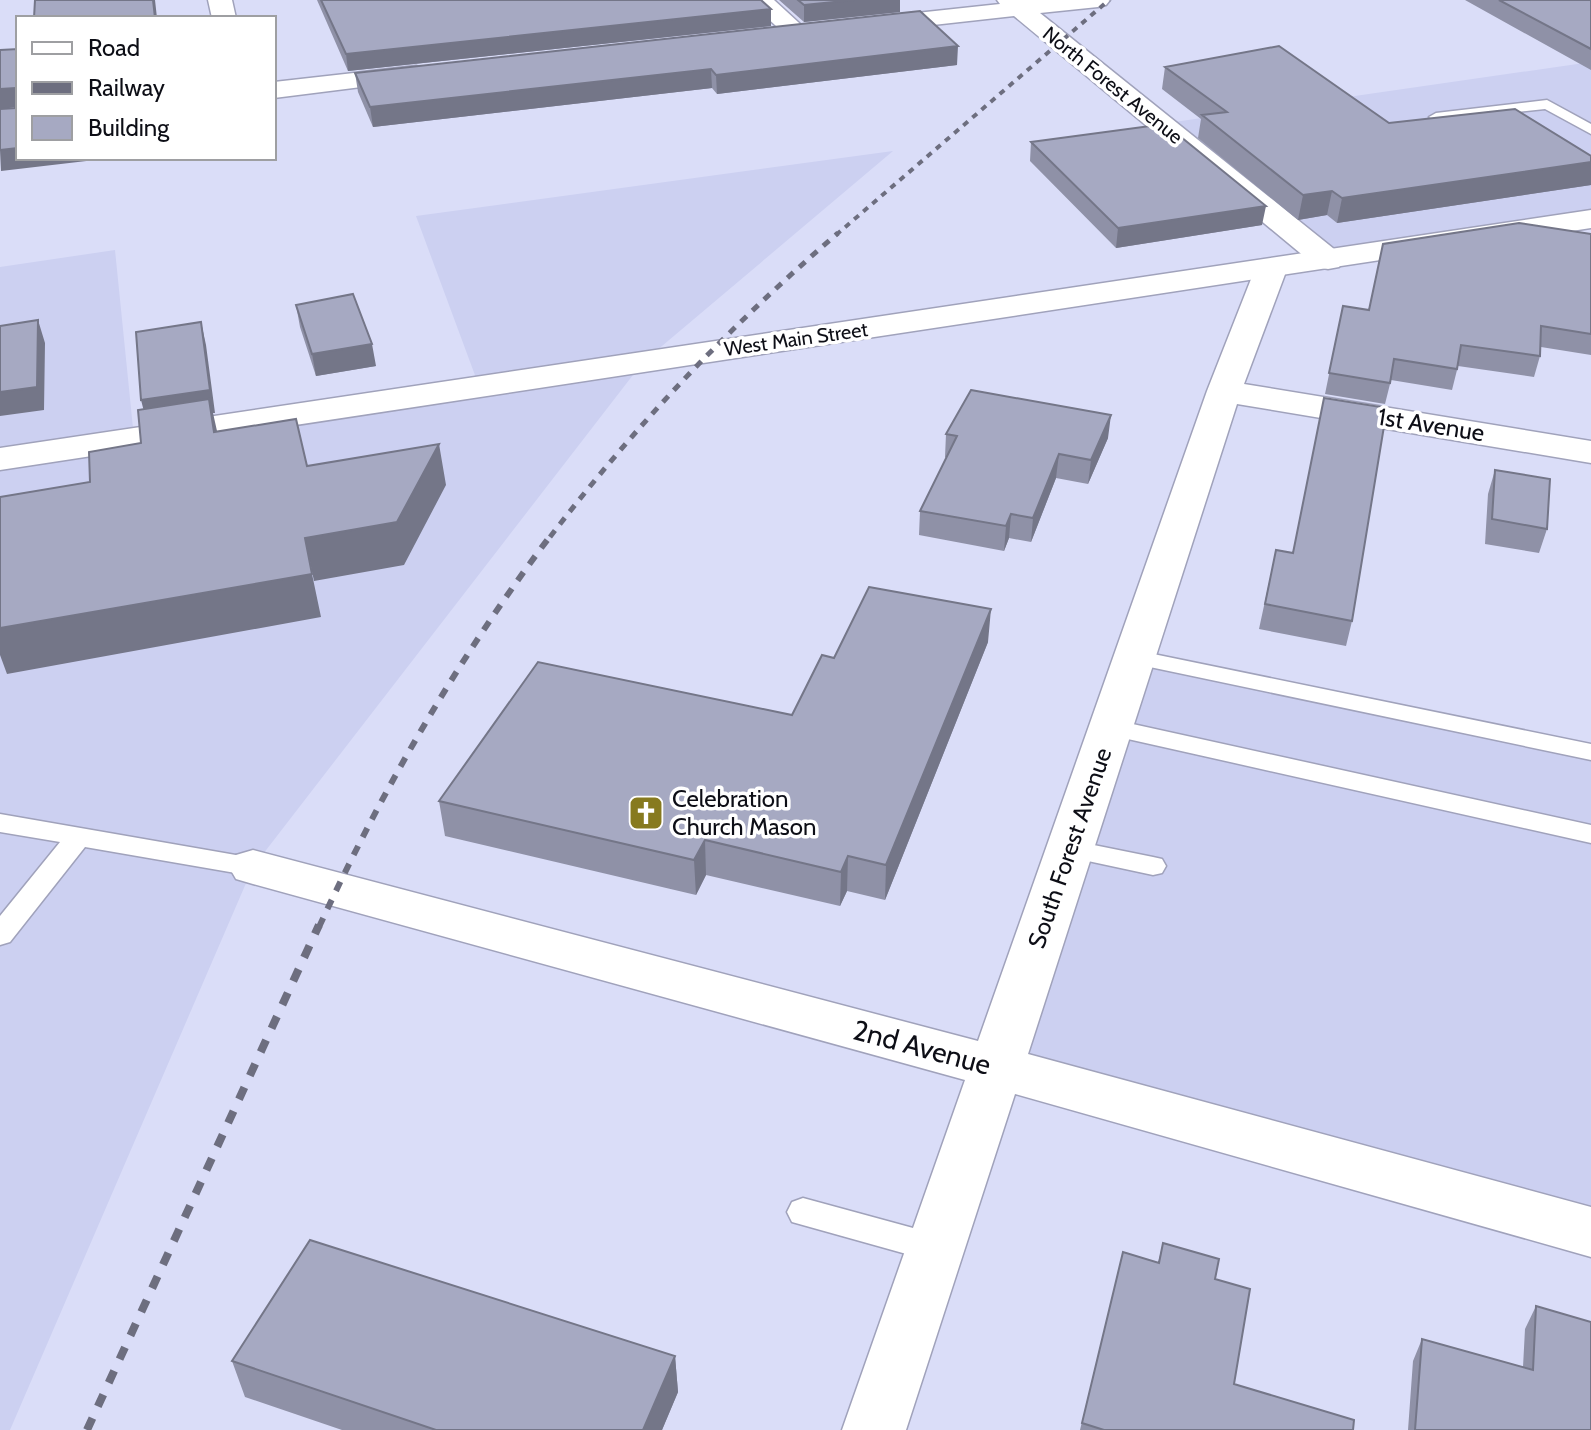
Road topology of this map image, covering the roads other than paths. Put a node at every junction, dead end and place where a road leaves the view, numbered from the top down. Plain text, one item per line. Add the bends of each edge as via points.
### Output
1 (760, 0) edge
2 (1098, 0) edge
3 (1014, 4) edge
4 (798, 33) junction
5 (766, 36) edge
6 (440, 72) edge
7 (276, 90) edge
8 (1436, 117) edge
9 (1591, 130) edge
10 (1591, 219) edge
11 (1328, 260) junction
12 (1271, 269) junction
13 (1224, 391) junction
14 (1591, 452) edge
15 (0, 459) edge
16 (1134, 657) junction
17 (1110, 727) junction
18 (1591, 752) edge
19 (0, 823) edge
20 (1591, 834) edge
21 (79, 837) junction
22 (1069, 849) junction
23 (1153, 866) dead end
24 (253, 867) joint
25 (0, 935) edge
26 (996, 1067) junction
27 (803, 1212) dead end
28 (1591, 1232) edge
29 (935, 1248) junction
30 (874, 1430) edge

1 - 4 street
2 - 3 street
3 - 4 street
3 - 11 street, North Forest Avenue
4 - 5 street
6 - 7 street
8 - 9 lane via 1547,104
10 - 11 street, West Main Street
11 - 12 street, West Main Street
12 - 13 street, South Forest Avenue
12 - 15 street, West Main Street
13 - 14 street, 1st Avenue
13 - 16 street, South Forest Avenue
16 - 17 street, South Forest Avenue
16 - 18 lane
17 - 20 lane
17 - 22 street, South Forest Avenue
19 - 21 lane
21 - 24 lane
21 - 25 lane
22 - 23 lane
22 - 26 street, South Forest Avenue
24 - 26 street, 2nd Avenue
26 - 28 street, 2nd Avenue
26 - 29 street, South Forest Avenue
27 - 29 lane
29 - 30 street, South Forest Avenue

